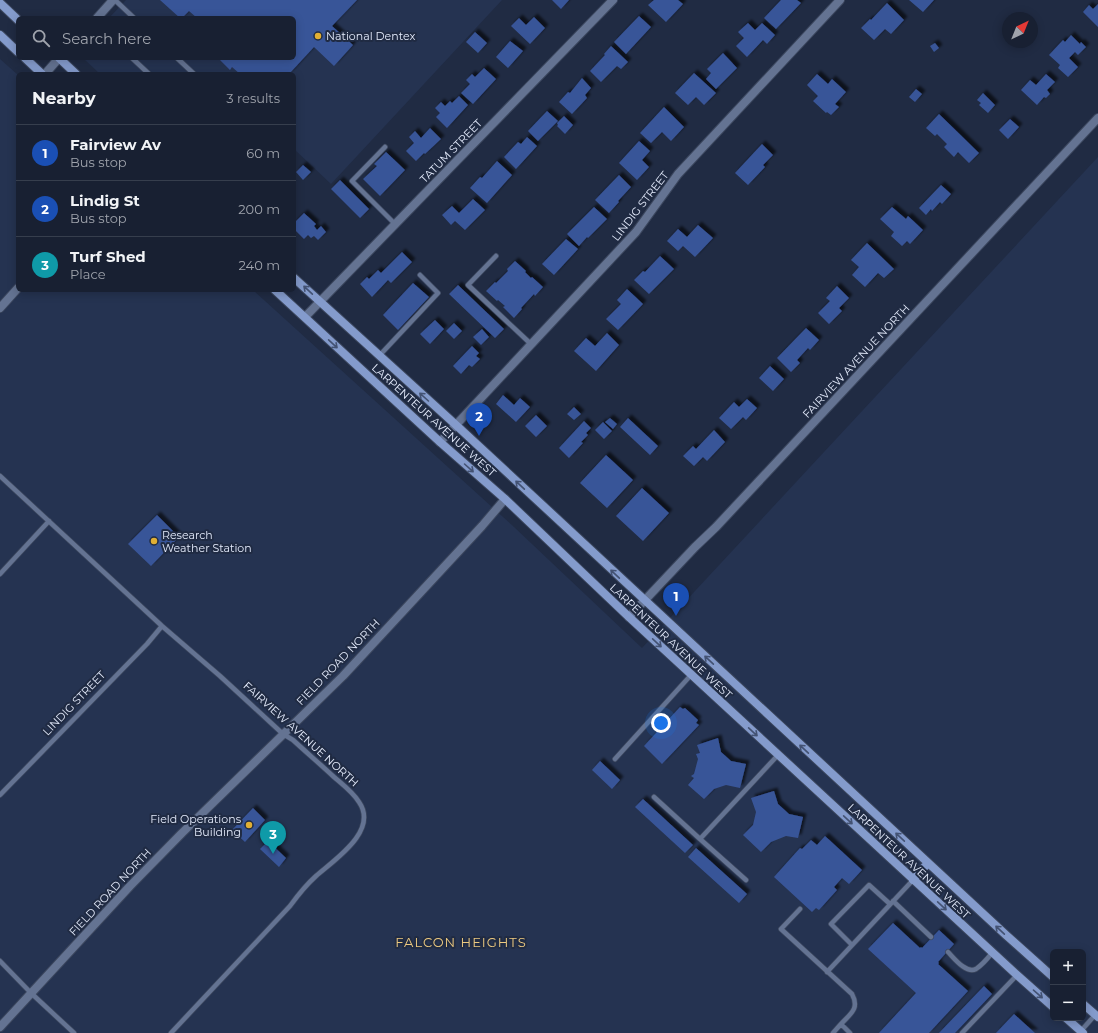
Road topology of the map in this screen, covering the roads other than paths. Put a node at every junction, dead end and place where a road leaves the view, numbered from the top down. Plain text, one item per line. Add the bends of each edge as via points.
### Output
1 (114, 0) edge
2 (613, 0) edge
3 (840, 0) edge
4 (0, 4) edge
5 (99, 16) edge
6 (131, 16) edge
7 (16, 18) edge
8 (0, 35) edge
9 (16, 50) edge
10 (27, 60) edge
11 (57, 60) edge
12 (61, 60) edge
13 (134, 60) edge
14 (179, 60) edge
15 (41, 72) edge
16 (45, 72) edge
17 (74, 72) edge
18 (147, 72) edge
19 (192, 72) edge
20 (1098, 118) edge
21 (385, 147) dead end
22 (395, 224) junction
23 (496, 256) dead end
24 (420, 275) dead end
25 (296, 280) edge
26 (16, 290) edge
27 (277, 292) edge
28 (320, 302) junction
29 (0, 308) edge
30 (305, 317) junction
31 (532, 344) junction
32 (379, 356) junction
33 (456, 426) junction
34 (440, 442) junction
35 (0, 476) edge
36 (505, 499) junction
37 (49, 521) junction
38 (0, 574) edge
39 (644, 600) junction
40 (628, 617) junction
41 (162, 626) junction
42 (691, 675) junction
43 (283, 734) junction
44 (778, 755) junction
45 (615, 759) dead end
46 (0, 795) edge
47 (654, 797) dead end
48 (700, 839) junction
49 (928, 863) junction
50 (746, 880) dead end
51 (913, 880) junction
52 (892, 903) junction
53 (800, 909) dead end
54 (932, 937) dead end
55 (852, 945) junction
56 (948, 952) dead end
57 (992, 952) junction
58 (0, 961) edge
59 (827, 972) junction
60 (1050, 974) edge
61 (1017, 975) junction
62 (31, 993) junction
63 (1050, 1004) edge
64 (1086, 1007) edge
65 (1097, 1016) edge
66 (1069, 1021) edge
67 (841, 1024) junction
68 (0, 1026) edge
69 (1080, 1032) edge
70 (74, 1033) edge
71 (171, 1033) edge
72 (833, 1033) edge
73 (850, 1033) edge
74 (962, 1033) edge

1 - 5 street
1 - 6 lane
2 - 22 street, TATUM STREET
3 - 31 street, LINDIG STREET via 678,174 636,232
4 - 7 main road
8 - 9 main road
10 - 15 main road
11 - 16 street
12 - 17 main road
13 - 18 lane
14 - 19 lane
20 - 39 street, FAIRVIEW AVENUE NORTH via 721,522
21 - 22 lane via 352,181
22 - 28 street, TATUM STREET
23 - 31 lane via 468,285
24 - 32 lane via 438,293
28 -> 25 main road, LARPENTEUR AVENUE WEST
26 - 29 street
27 - 30 main road, LARPENTEUR AVENUE WEST
28 - 30 street, TATUM STREET
28 - 32 main road, LARPENTEUR AVENUE WEST
30 -> 34 main road, LARPENTEUR AVENUE WEST
31 - 33 street, LINDIG STREET
33 -> 32 main road, LARPENTEUR AVENUE WEST
33 - 34 street, LINDIG STREET
39 -> 33 main road, LARPENTEUR AVENUE WEST
34 -> 36 main road, LARPENTEUR AVENUE WEST
35 - 37 lane, FAIRVIEW AVENUE NORTH
36 - 40 main road, LARPENTEUR AVENUE WEST
36 - 43 street, FIELD ROAD NORTH via 343,676
37 - 38 lane
37 - 41 lane, FAIRVIEW AVENUE NORTH
39 - 40 street, FAIRVIEW AVENUE NORTH
49 -> 39 main road, LARPENTEUR AVENUE WEST
40 -> 42 main road, LARPENTEUR AVENUE WEST
41 - 43 lane, FAIRVIEW AVENUE NORTH
41 - 46 lane, LINDIG STREET
42 -> 44 main road, LARPENTEUR AVENUE WEST
42 - 45 lane
43 - 62 street, FIELD ROAD NORTH via 130,886
43 - 71 lane, FAIRVIEW AVENUE NORTH via 347,788 360,803 364,813 364,824 350,847 304,887 290,906
44 - 48 lane
44 -> 51 main road, LARPENTEUR AVENUE WEST
47 - 48 lane
48 - 50 lane
49 - 51 main road
60 -> 49 main road, LARPENTEUR AVENUE WEST
51 - 52 lane
51 -> 57 main road, LARPENTEUR AVENUE WEST
52 - 54 lane
52 - 55 lane
52 - 55 lane via 869,885 830,924
53 - 59 lane via 781,929
55 - 59 lane
56 - 57 lane via 965,968 972,970 978,968
57 - 61 main road, LARPENTEUR AVENUE WEST
58 - 62 lane
59 - 67 lane via 852,994 855,1000 853,1011
61 -> 63 main road, LARPENTEUR AVENUE WEST
61 - 74 lane
62 - 68 street, FIELD ROAD NORTH
62 - 70 lane
64 - 65 main road
65 - 69 lane
66 - 69 main road
67 - 72 lane
67 - 73 lane

